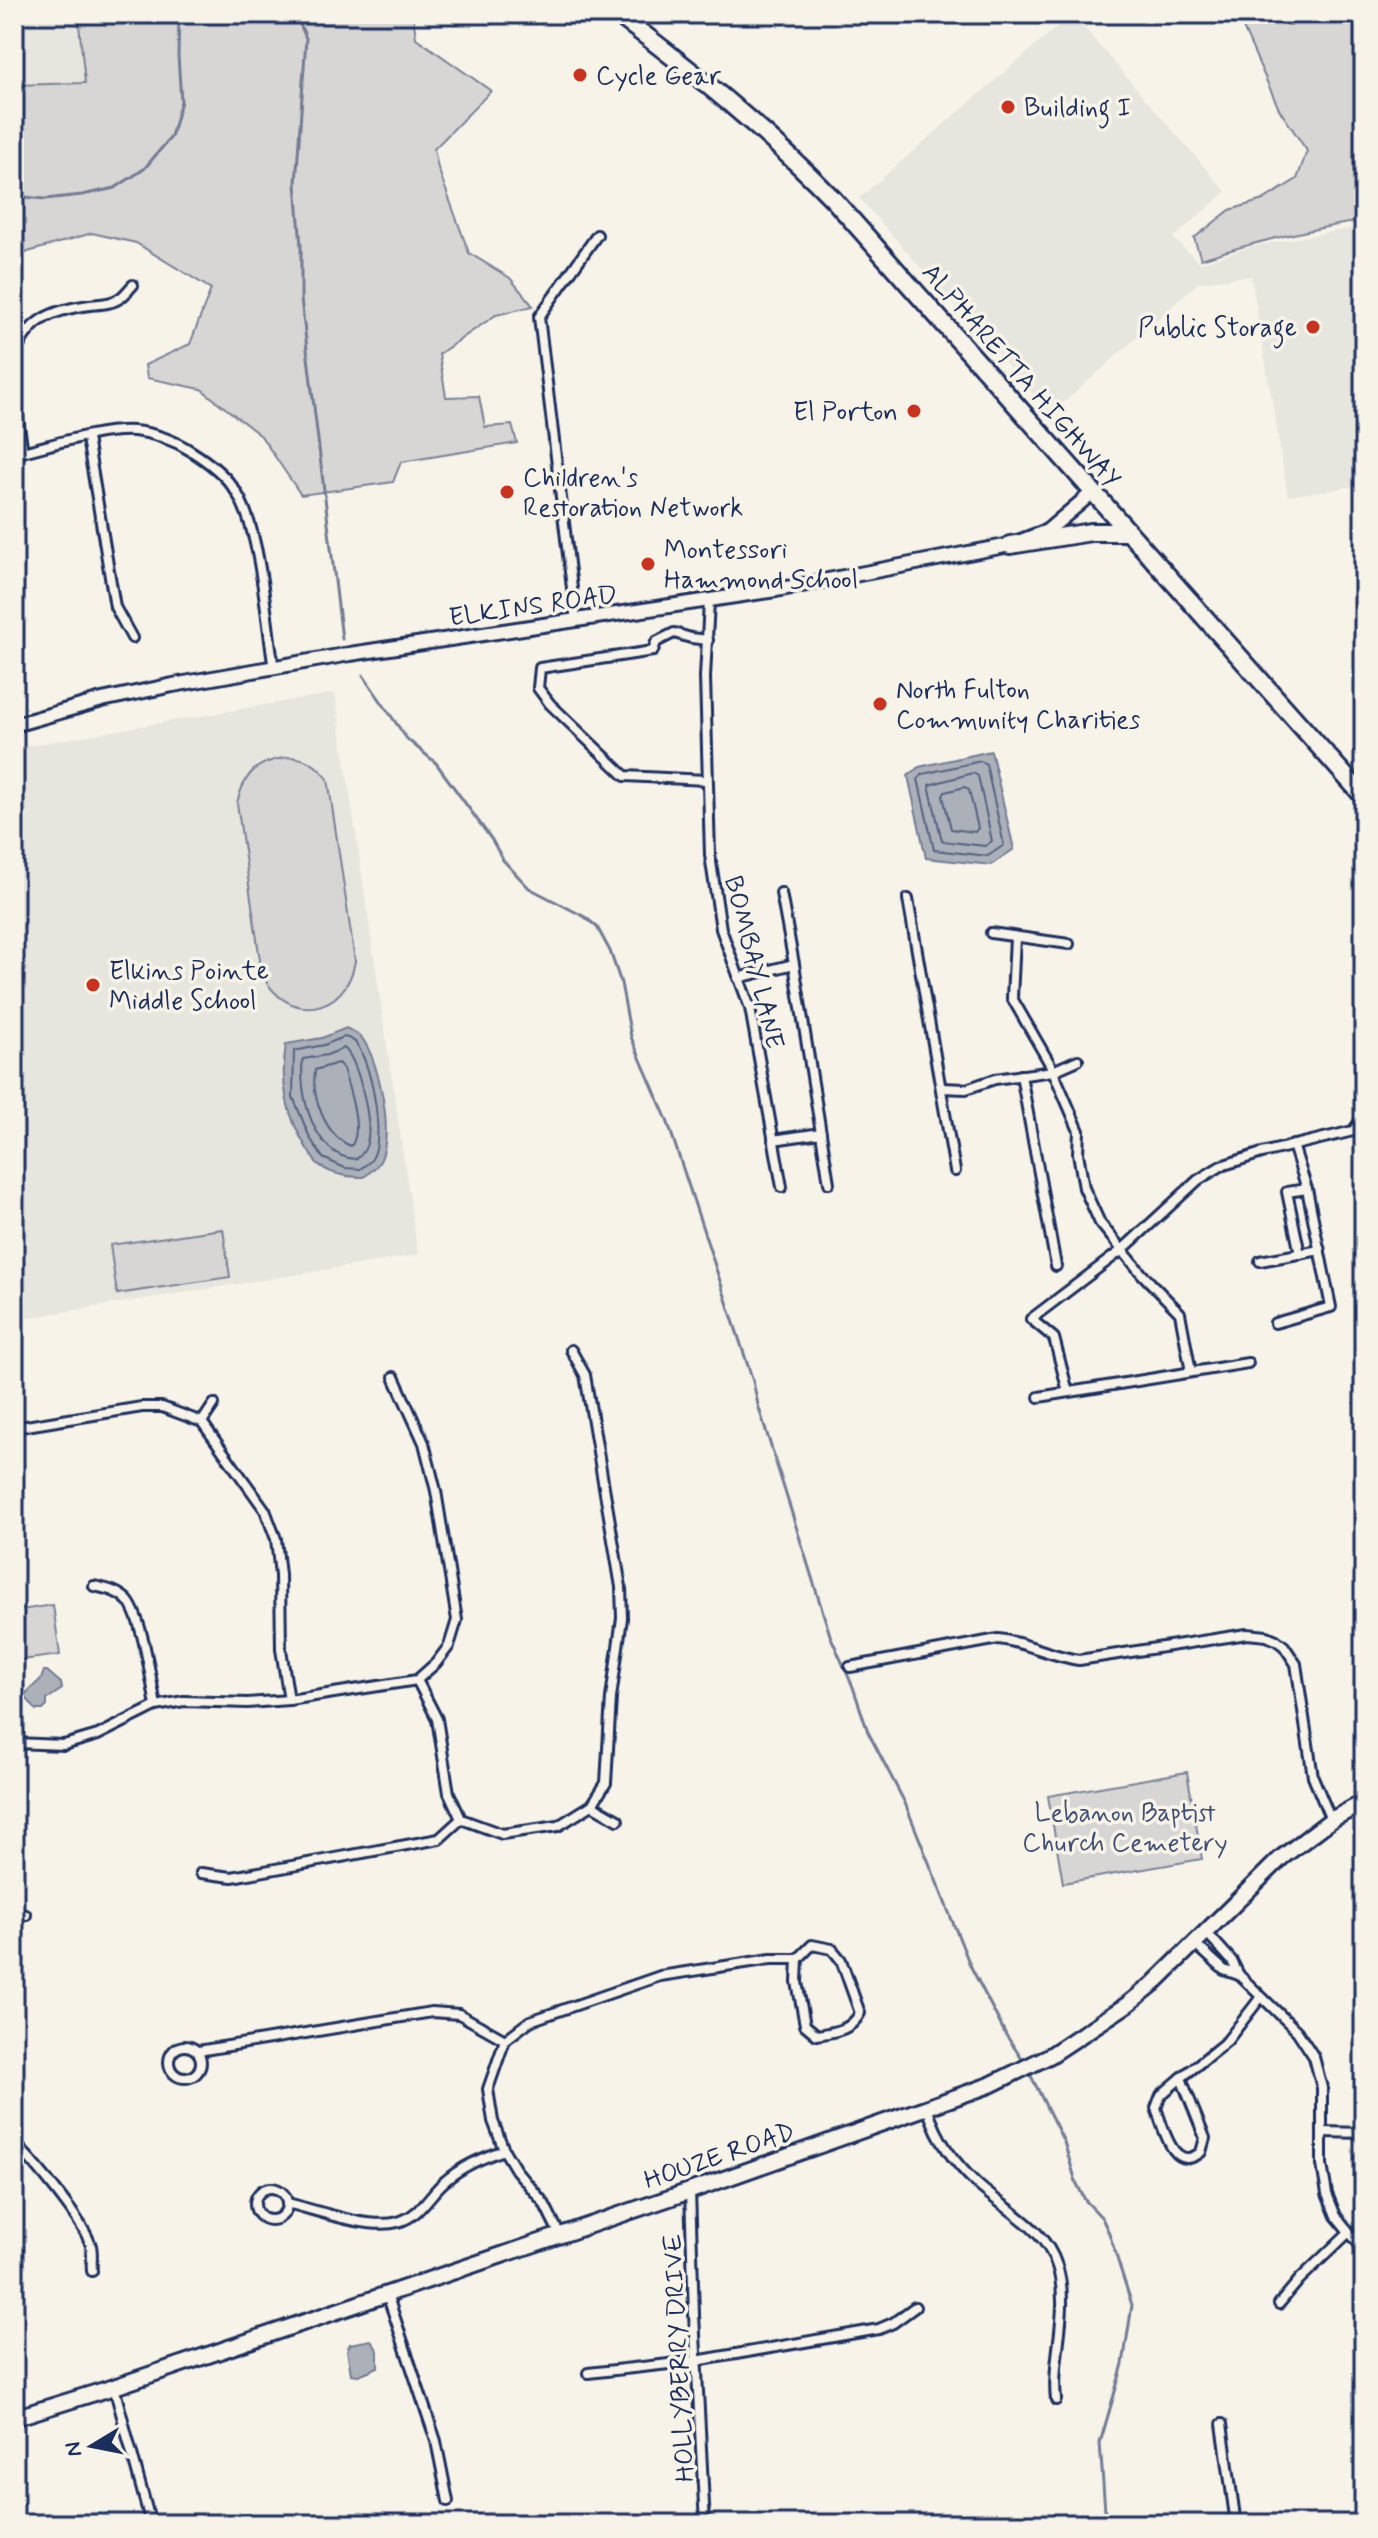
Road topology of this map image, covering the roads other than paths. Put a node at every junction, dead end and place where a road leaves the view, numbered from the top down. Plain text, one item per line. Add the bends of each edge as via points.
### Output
1 (624, 16) edge
2 (597, 235) dead end
3 (133, 285) dead end
4 (14, 359) edge
5 (14, 393) edge
6 (87, 438) junction
7 (18, 453) edge
8 (1093, 492) junction
9 (1128, 532) junction
10 (1010, 545) junction
11 (709, 601) junction
12 (576, 621) junction
13 (132, 638) dead end
14 (708, 640) junction
15 (274, 669) junction
16 (14, 725) edge
17 (706, 780) junction
18 (1364, 797) edge
19 (781, 893) dead end
20 (908, 899) dead end
21 (991, 933) dead end
22 (1015, 938) junction
23 (1069, 944) dead end
24 (794, 964) junction
25 (738, 978) junction
26 (1078, 1060) dead end
27 (1053, 1071) junction
28 (1021, 1075) junction
29 (942, 1088) junction
30 (1364, 1116) edge
31 (1353, 1131) junction
32 (821, 1133) junction
33 (1364, 1133) edge
34 (773, 1140) junction
35 (1293, 1145) junction
36 (955, 1171) dead end
37 (829, 1183) dead end
38 (782, 1187) dead end
39 (1307, 1189) junction
40 (1122, 1250) junction
41 (1320, 1250) junction
42 (1300, 1254) junction
43 (1260, 1261) dead end
44 (1056, 1266) dead end
45 (1275, 1323) dead end
46 (571, 1350) dead end
47 (1248, 1363) dead end
48 (1191, 1372) junction
49 (394, 1377) dead end
50 (1068, 1392) junction
51 (1039, 1397) dead end
52 (214, 1404) dead end
53 (202, 1422) junction
54 (14, 1428) edge
55 (94, 1586) dead end
56 (850, 1667) dead end
57 (417, 1680) junction
58 (289, 1700) junction
59 (156, 1706) junction
60 (14, 1743) edge
61 (1364, 1802) edge
62 (592, 1805) junction
63 (461, 1819) junction
64 (618, 1820) dead end
65 (1331, 1820) junction
66 (201, 1873) dead end
67 (14, 1912) edge
68 (26, 1915) dead end
69 (1200, 1938) junction
70 (798, 1959) junction
71 (1239, 1975) junction
72 (1261, 1997) junction
73 (505, 2040) junction
74 (198, 2051) junction
75 (1181, 2078) junction
76 (927, 2108) junction
77 (1323, 2132) junction
78 (1364, 2133) edge
79 (14, 2143) edge
80 (504, 2150) junction
81 (690, 2191) junction
82 (287, 2203) junction
83 (1348, 2233) junction
84 (560, 2235) junction
85 (1364, 2250) edge
86 (92, 2271) dead end
87 (387, 2294) junction
88 (1279, 2304) dead end
89 (915, 2307) dead end
90 (696, 2361) junction
91 (588, 2373) dead end
92 (114, 2387) junction
93 (1056, 2400) dead end
94 (14, 2418) edge
95 (1222, 2424) dead end
96 (448, 2501) dead end
97 (151, 2524) edge
98 (705, 2524) edge
99 (1236, 2524) edge

1 - 8 highway, ALPHARETTA HIGHWAY via 800,165
2 - 12 street via 539,317
3 - 4 street via 110,303 51,313 19,341
5 - 7 street
6 - 7 street
6 - 13 street via 115,607
6 - 15 street via 133,431 158,435 211,464 234,488 256,553
8 - 9 highway, ALPHARETTA HIGHWAY
8 - 10 street, ELKINS ROAD via 1047,531
9 - 10 highway via 1091,532
9 - 18 highway, ALPHARETTA HIGHWAY
10 - 11 street, ELKINS ROAD
11 - 12 street, ELKINS ROAD
11 - 14 street, BOMBAY LANE
12 - 15 street, ELKINS ROAD
14 - 17 street, BOMBAY LANE
14 - 17 street via 674,633 656,642 653,651 540,668 538,688 625,776
15 - 16 street, ELKINS ROAD via 102,700
17 - 25 street, BOMBAY LANE via 721,929
19 - 24 street
20 - 29 street
21 - 22 street
22 - 23 street
22 - 27 street via 1012,998
24 - 25 street
24 - 32 street
25 - 34 street, BOMBAY LANE via 750,1008
26 - 27 street
27 - 28 street
27 - 40 street via 1079,1131 1084,1188 1100,1223
28 - 29 street via 966,1089
28 - 44 street
29 - 36 street
30 - 31 street
31 - 33 street
31 - 35 street
32 - 34 street
32 - 37 street
34 - 38 street, BOMBAY LANE
35 - 39 street
35 - 40 street via 1221,1166 1198,1180
39 - 41 street
39 - 42 street via 1287,1192
40 - 48 street via 1180,1313
40 - 50 street via 1031,1319 1054,1338
41 - 42 street
41 - 45 street via 1331,1307
42 - 43 street
46 - 62 street via 585,1375 621,1587 606,1783
47 - 48 street
48 - 50 street
49 - 57 street via 424,1443 457,1620 449,1646
50 - 51 street
52 - 53 street
53 - 54 street via 178,1411 142,1407
53 - 58 street via 265,1510 276,1539
55 - 59 street via 115,1591 129,1602
56 - 65 street via 998,1639 1079,1660 1247,1634 1267,1636 1284,1646 1296,1664 1313,1777
57 - 58 street
57 - 63 street via 437,1719 449,1793
58 - 59 street
59 - 60 street via 98,1735 64,1745
61 - 65 main road, HOUZE ROAD
62 - 63 street via 558,1826 502,1834
62 - 64 street
63 - 66 street via 439,1839 232,1877
65 - 69 main road, HOUZE ROAD via 1281,1858
67 - 68 street
69 - 71 street via 1232,1961
69 - 71 street via 1224,1970
69 - 76 main road, HOUZE ROAD via 1128,2004 1077,2040 990,2085
70 - 70 street via 812,1945 832,1949 860,2013 856,2021 843,2030 817,2035 805,2025
70 - 73 street via 660,1976 530,2021
71 - 72 street
72 - 75 street via 1227,2041
72 - 77 street via 1297,2031 1314,2057 1322,2088
73 - 74 street via 459,2014 432,2012
73 - 80 street via 488,2089
74 - 74 street via 186,2046 174,2050 169,2062 173,2073 185,2079 196,2075 202,2063
75 - 75 street via 1161,2095 1156,2108 1172,2150 1190,2159 1201,2152 1205,2138
76 - 81 main road, HOUZE ROAD
76 - 93 street via 951,2158 1042,2238 1053,2254 1062,2299
77 - 78 street
77 - 83 street via 1327,2194
79 - 86 street via 75,2217 91,2246
80 - 82 street via 466,2164 419,2211 394,2224
80 - 84 street via 544,2203
81 - 84 main road, HOUZE ROAD
81 - 90 street, HOLLYBERRY DRIVE
82 - 82 street via 282,2192 270,2187 258,2193 254,2205 260,2217 272,2221 283,2215
83 - 85 street
83 - 88 street
84 - 87 main road, HOUZE ROAD
87 - 92 main road, HOUZE ROAD
87 - 96 street via 436,2441
89 - 90 street via 879,2329
90 - 91 street
90 - 98 street, HOLLYBERRY DRIVE
92 - 94 main road, HOUZE ROAD
92 - 97 street
95 - 99 street

